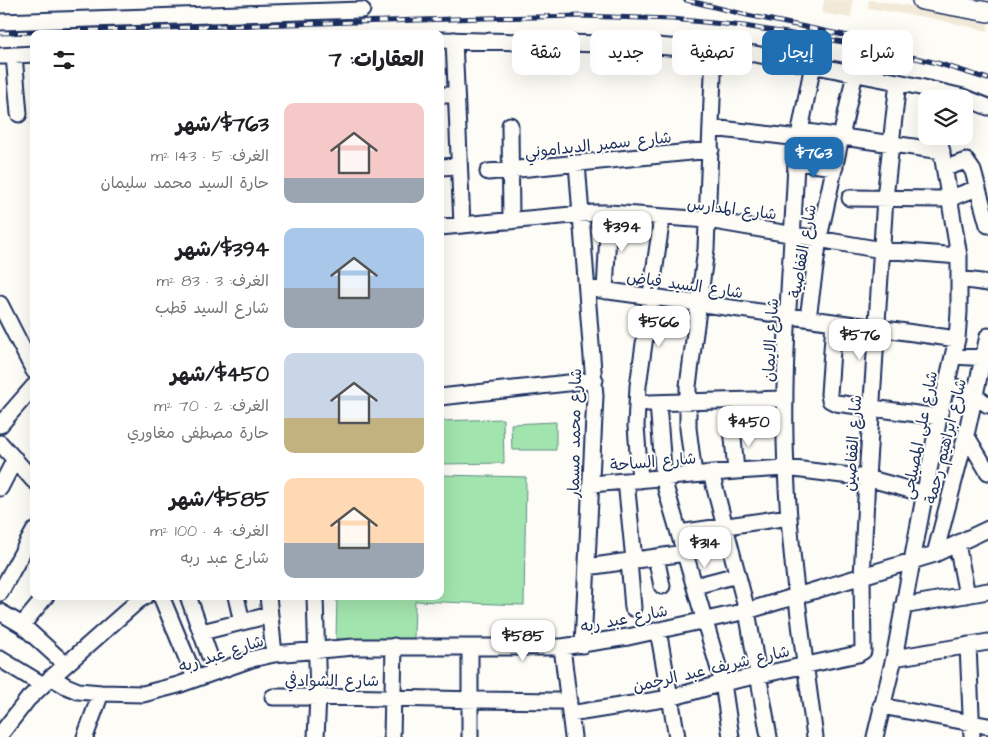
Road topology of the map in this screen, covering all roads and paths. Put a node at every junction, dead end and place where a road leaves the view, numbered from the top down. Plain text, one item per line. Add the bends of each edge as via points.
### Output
1 (922, 0) edge
2 (962, 0) edge
3 (988, 4) edge
4 (362, 10) dead end
5 (988, 12) edge
6 (0, 22) edge
7 (447, 40) edge
8 (672, 47) edge
9 (30, 54) edge
10 (7, 55) edge
11 (713, 75) edge
12 (811, 75) edge
13 (855, 75) edge
14 (865, 75) edge
15 (898, 82) junction
16 (921, 90) edge
17 (444, 95) edge
18 (456, 95) junction
19 (973, 101) edge
20 (988, 107) edge
21 (18, 114) dead end
22 (510, 125) dead end
23 (712, 128) junction
24 (799, 135) junction
25 (841, 137) junction
26 (891, 144) junction
27 (918, 144) edge
28 (941, 145) edge
29 (711, 150) junction
30 (796, 162) junction
31 (577, 163) junction
32 (460, 166) junction
33 (444, 167) edge
34 (835, 167) junction
35 (945, 168) junction
36 (510, 171) junction
37 (488, 172) dead end
38 (978, 188) junction
39 (850, 198) dead end
40 (885, 198) junction
41 (950, 198) junction
42 (609, 213) junction
43 (581, 214) junction
44 (662, 217) junction
45 (708, 220) junction
46 (511, 221) junction
47 (462, 225) junction
48 (988, 225) edge
49 (444, 227) edge
50 (793, 234) junction
51 (819, 238) junction
52 (882, 250) junction
53 (959, 256) junction
54 (959, 279) junction
55 (988, 282) edge
56 (587, 288) junction
57 (604, 290) junction
58 (651, 296) junction
59 (698, 303) junction
60 (1, 311) edge
61 (788, 315) junction
62 (808, 318) junction
63 (834, 322) junction
64 (877, 328) junction
65 (988, 336) edge
66 (957, 339) junction
67 (953, 356) junction
68 (985, 358) edge
69 (30, 364) edge
70 (595, 380) junction
71 (946, 384) junction
72 (975, 395) junction
73 (30, 396) edge
74 (444, 397) edge
75 (785, 398) junction
76 (687, 402) junction
77 (658, 403) junction
78 (636, 404) junction
79 (988, 405) edge
80 (871, 407) junction
81 (939, 417) junction
82 (0, 425) edge
83 (732, 427) dead end
84 (966, 435) junction
85 (0, 443) edge
86 (15, 459) junction
87 (786, 468) junction
88 (736, 471) junction
89 (988, 472) edge
90 (711, 473) junction
91 (694, 475) junction
92 (30, 476) edge
93 (664, 478) junction
94 (867, 478) junction
95 (633, 481) junction
96 (592, 484) junction
97 (0, 488) edge
98 (925, 494) junction
99 (789, 517) junction
100 (724, 526) junction
101 (988, 529) edge
102 (679, 533) junction
103 (30, 538) edge
104 (957, 544) junction
105 (685, 553) junction
106 (935, 554) junction
107 (656, 557) junction
108 (631, 560) junction
109 (912, 562) junction
110 (587, 567) junction
111 (737, 575) junction
112 (862, 578) junction
113 (662, 586) dead end
114 (695, 586) junction
115 (988, 591) edge
116 (0, 594) edge
117 (968, 595) junction
118 (797, 597) junction
119 (43, 600) edge
120 (138, 600) edge
121 (163, 600) edge
122 (190, 600) edge
123 (237, 600) edge
124 (268, 600) edge
125 (315, 600) edge
126 (903, 606) junction
127 (633, 608) dead end
128 (747, 611) junction
129 (0, 612) edge
130 (270, 615) junction
131 (705, 620) junction
132 (242, 622) junction
133 (22, 625) junction
134 (658, 630) junction
135 (202, 632) junction
136 (988, 642) edge
137 (583, 645) junction
138 (968, 645) junction
139 (394, 646) junction
140 (470, 647) junction
141 (562, 647) junction
142 (317, 649) junction
143 (274, 654) junction
144 (858, 654) joint
145 (894, 658) junction
146 (0, 659) edge
147 (64, 664) junction
148 (806, 665) junction
149 (215, 671) junction
150 (758, 675) junction
151 (195, 678) junction
152 (47, 681) junction
153 (724, 683) junction
154 (101, 693) junction
155 (273, 697) dead end
156 (318, 697) junction
157 (392, 698) junction
158 (670, 698) junction
159 (471, 701) junction
160 (881, 706) junction
161 (570, 708) junction
162 (988, 726) edge
163 (972, 730) edge
164 (0, 735) edge
165 (85, 737) edge
166 (316, 737) edge
167 (392, 737) edge
168 (470, 737) edge
169 (573, 737) edge
170 (677, 737) edge
171 (731, 737) edge
172 (769, 737) edge
173 (815, 737) edge
174 (875, 737) edge

1 - 5 main road
2 - 3 main road
4 - 6 street
7 - 8 street
7 - 18 street
9 - 10 street
10 - 21 street
11 - 23 street
12 - 24 street, شارع الايمان
13 - 25 street, شارع القفاصية
14 - 15 street
15 - 16 street
15 - 26 street, شارع القفاصين
17 - 18 street
18 - 32 street
19 - 20 street
22 - 36 street
23 - 24 street
23 - 29 street
24 - 25 street
24 - 30 street, شارع الايمان
25 - 26 street
25 - 34 street, شارع القفاصية
26 - 27 street
26 - 40 street, شارع القفاصين
28 - 35 street, شارع على المصيلحى
29 - 31 street, شارع سمير الديداموني
29 - 45 street
30 - 34 street
30 - 50 street, شارع الايمان
31 - 36 street, شارع سمير الديداموني
31 - 43 street, شارع محمد مسمار
32 - 33 street
32 - 47 street
34 - 51 street, شارع القفاصية
35 - 38 street via 966,161
35 - 41 street, شارع على المصيلحى
36 - 37 street, شارع سمير الديداموني
36 - 46 street
38 - 41 street
38 - 48 street
39 - 40 street
40 - 41 street
40 - 52 street, شارع القفاصين
41 - 53 street, شارع على المصيلحى
42 - 43 street, شارع المدارس
42 - 44 street, شارع المدارس
42 - 57 street
43 - 46 street, شارع المدارس
43 - 56 street, شارع محمد مسمار
44 - 45 street, شارع المدارس
44 - 58 street
45 - 50 street, شارع المدارس
45 - 59 street
46 - 47 street, شارع المدارس
47 - 49 street, شارع المدارس
50 - 51 street, شارع المدارس
50 - 61 street, شارع الايمان
51 - 52 street, شارع المدارس
51 - 62 street, شارع القفاصية
52 - 53 street, شارع المدارس
52 - 64 street, شارع القفاصين
53 - 54 street, شارع على المصيلحى
54 - 55 street
54 - 66 street, شارع على المصيلحى
56 - 57 street, شارع السيد فياض
56 - 70 street, شارع محمد مسمار
57 - 58 street, شارع السيد فياض
58 - 59 street, شارع السيد فياض
58 - 78 street
59 - 61 street, شارع السيد فياض
59 - 76 street
60 - 69 street
61 - 62 street, شارع السيد فياض
61 - 75 street, شارع الايمان
62 - 63 street, شارع السيد فياض
63 - 64 street, شارع السيد فياض
63 - 80 street via 830,400
64 - 66 street, شارع السيد فياض
64 - 80 street, شارع القفاصين
65 - 68 street, شارع ابراهيم رحمة
66 - 67 street, شارع على المصيلحى
67 - 68 street
67 - 71 street, شارع على المصيلحى
68 - 72 street, شارع ابراهيم رحمة
70 - 74 street
70 - 96 street, شارع محمد مسمار
71 - 72 street
71 - 81 street, شارع على المصيلحى
72 - 79 street
72 - 84 street, شارع ابراهيم رحمة
73 - 82 street
75 - 76 street
75 - 87 street, شارع الايمان
76 - 77 street
76 - 91 street
77 - 78 street
77 - 93 street
78 - 95 street
80 - 81 street
80 - 94 street, شارع القفاصين
81 - 98 street, شارع على المصيلحى
83 - 88 street
84 - 89 street
84 - 106 street, شارع ابراهيم رحمة
85 - 86 street
86 - 92 street
86 - 97 street
87 - 88 street, شارع الساحة
87 - 94 street, شارع الساحة
87 - 99 street, شارع الايمان
88 - 90 street, شارع الساحة
90 - 91 street, شارع الساحة
90 - 100 street
91 - 93 street, شارع الساحة
93 - 95 street, شارع الساحة
93 - 102 street
94 - 98 street, شارع الساحة
94 - 112 street, شارع القفاصين
95 - 96 street, شارع الساحة
95 - 108 street
96 - 110 street, شارع محمد مسمار
98 - 109 street, شارع على المصيلحى
99 - 100 street
99 - 118 street, شارع الايمان
100 - 102 street
100 - 111 street
101 - 104 street, شارع عبد ربه
102 - 105 street
103 - 116 street
104 - 106 street, شارع عبد ربه
104 - 117 street
105 - 107 street
105 - 114 street
106 - 109 street, شارع عبد ربه
107 - 108 street
107 - 113 street
108 - 110 street
108 - 127 street
109 - 112 street, شارع عبد ربه
109 - 126 street, شارع على المصيلحى
110 - 137 street, شارع محمد مسمار
111 - 114 street
111 - 128 street
112 - 118 street, شارع عبد ربه
112 - 144 street, شارع القفاصين via 864,644 863,651
114 - 131 street
115 - 117 street
117 - 126 street
118 - 128 street, شارع عبد ربه
118 - 148 street, شارع الايمان
119 - 133 street
120 - 147 street
121 - 151 street
122 - 135 street
123 - 132 street
124 - 130 street
125 - 142 street
126 - 145 street, شارع على المصيلحى
128 - 131 street, شارع عبد ربه
128 - 150 street
129 - 133 street
130 - 132 street
130 - 143 street
131 - 134 street, شارع عبد ربه
131 - 153 street
132 - 135 street
133 - 147 street
134 - 137 street, شارع عبد ربه
134 - 158 street
135 - 149 street
136 - 138 street
137 - 141 street, شارع عبد ربه
138 - 145 street
138 - 163 street
139 - 140 street, شارع عبد ربه
139 - 142 street, شارع عبد ربه
139 - 157 street
140 - 141 street, شارع عبد ربه
140 - 159 street
141 - 161 street
142 - 143 street, شارع عبد ربه
142 - 156 street
143 - 149 street, شارع عبد ربه
144 - 148 street, شارع شريف عبد الرحمن
145 - 160 street, شارع على المصيلحى
146 - 152 street, شارع عبد ربه
147 - 152 street
148 - 150 street, شارع شريف عبد الرحمن
148 - 173 street, شارع الايمان
149 - 151 street, شارع عبد ربه
150 - 153 street, شارع شريف عبد الرحمن
150 - 172 street
151 - 154 street, شارع عبد ربه via 143,694
152 - 154 street, شارع عبد ربه via 78,691
152 - 164 street via 28,699
153 - 158 street, شارع شريف عبد الرحمن
153 - 171 street
154 - 165 street
155 - 156 street, شارع الشوادفي
156 - 157 street, شارع الشوادفي
156 - 166 street
157 - 159 street, شارع الشوادفي
157 - 167 street
158 - 161 street, شارع شريف عبد الرحمن
158 - 170 street
159 - 161 street, شارع شريف عبد الرحمن
159 - 168 street
160 - 163 street
160 - 174 street, شارع على المصيلحى
161 - 169 street
162 - 163 street

